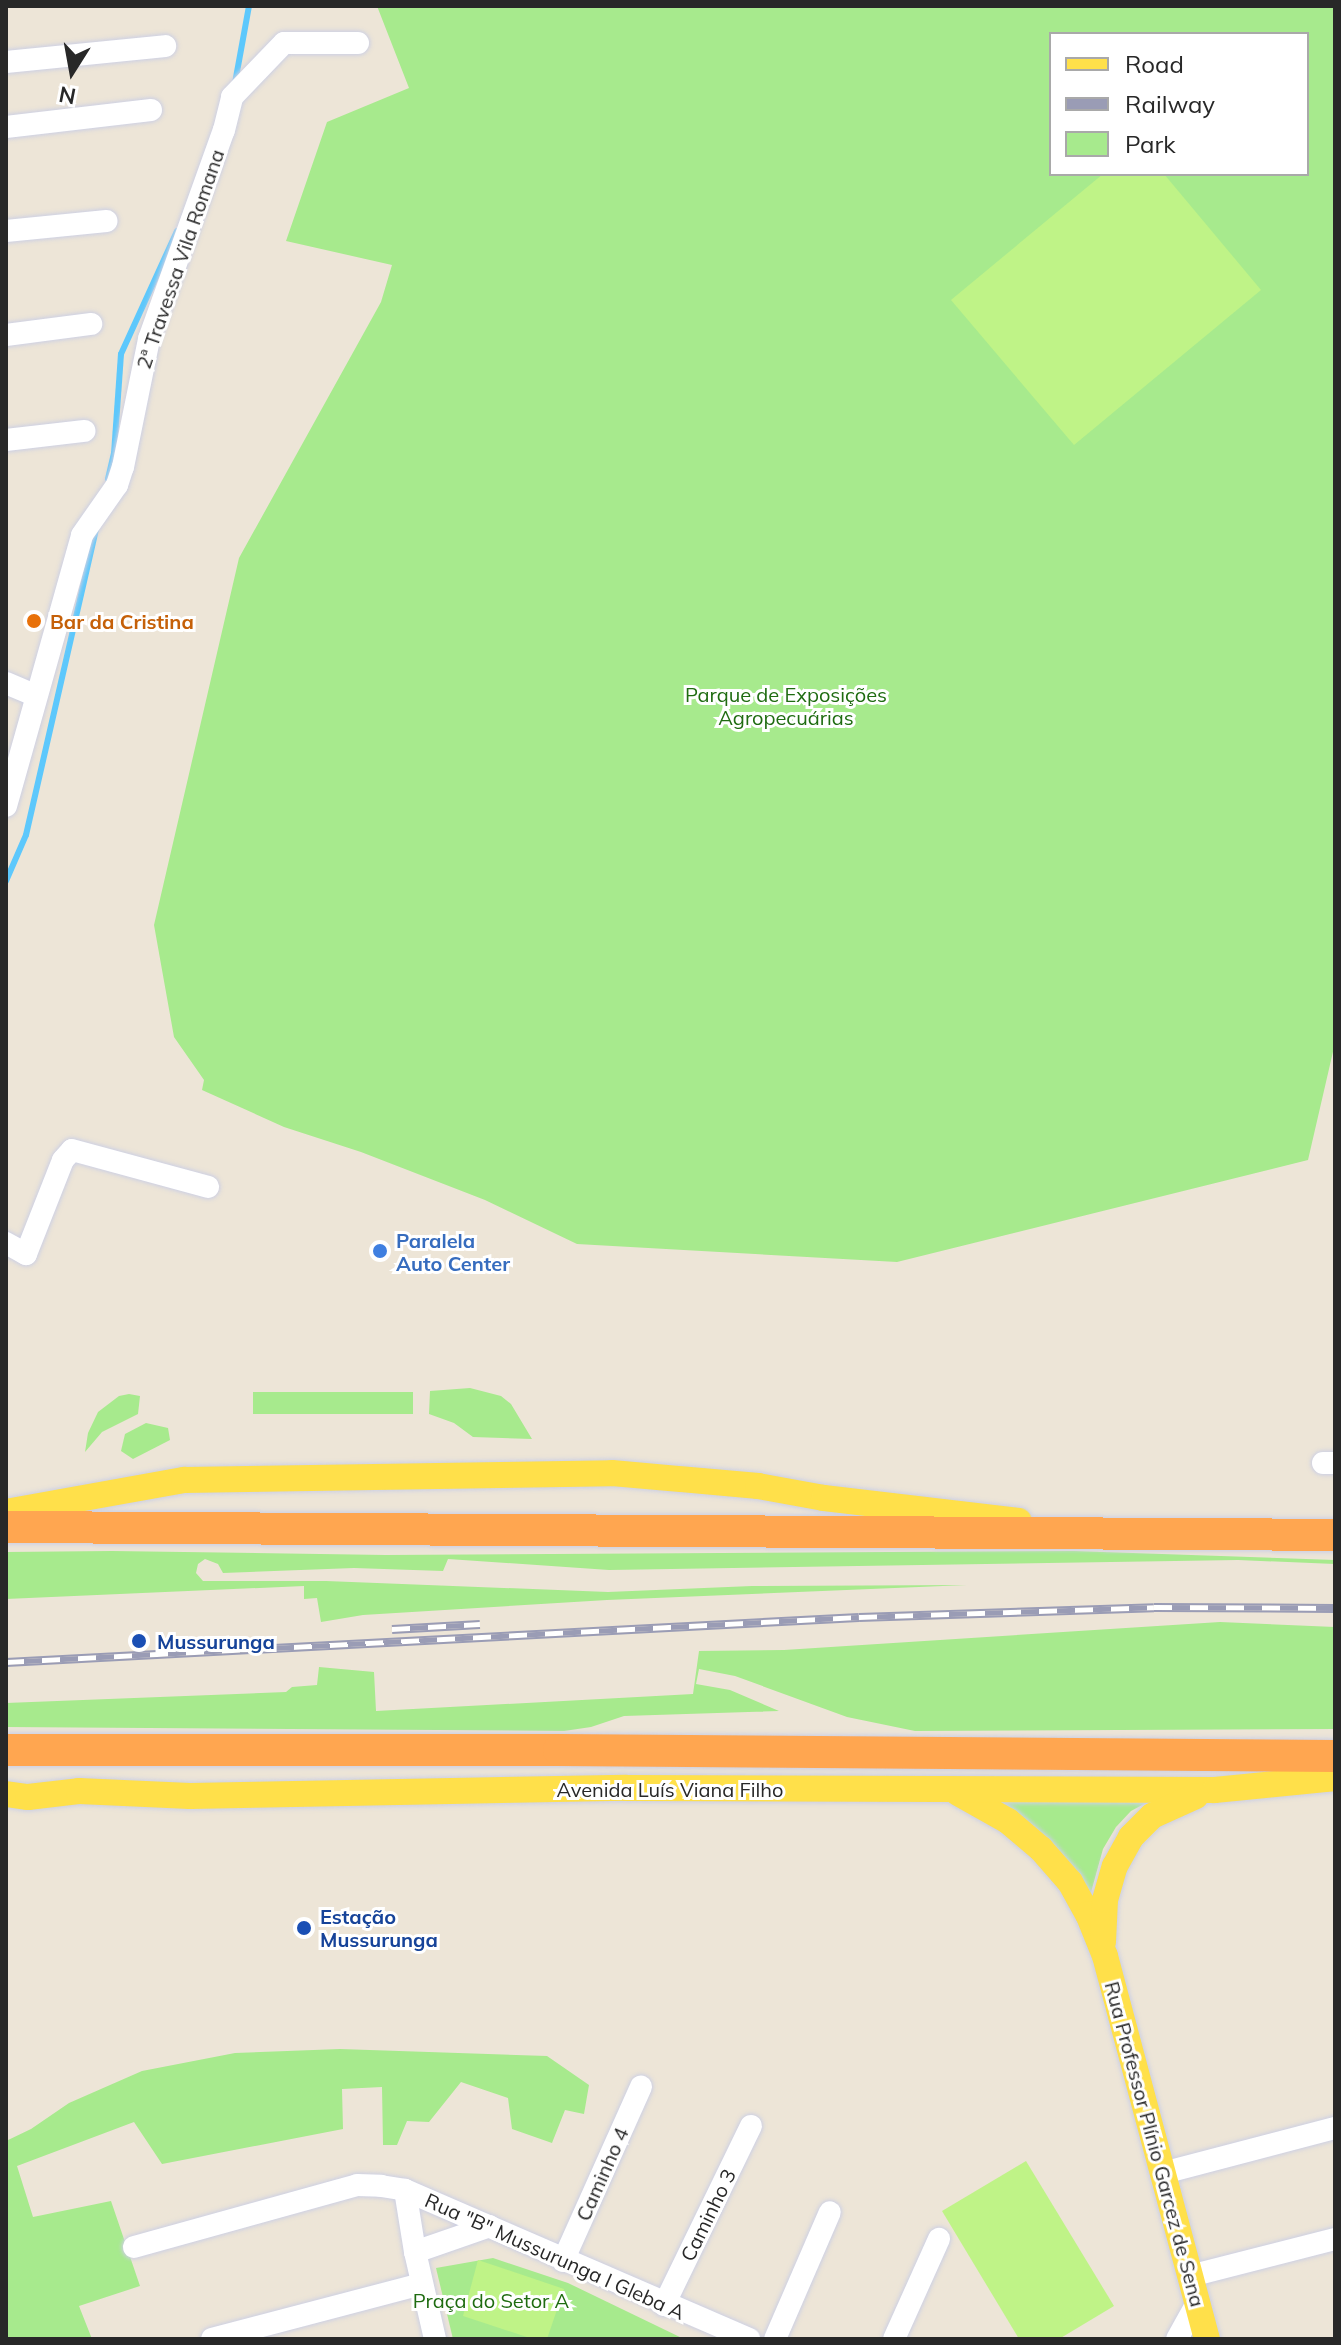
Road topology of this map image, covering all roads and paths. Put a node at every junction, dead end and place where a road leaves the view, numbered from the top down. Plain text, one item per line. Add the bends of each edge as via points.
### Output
1 (358, 43) dead end
2 (165, 46) dead end
3 (6, 62) edge
4 (151, 110) dead end
5 (6, 127) edge
6 (107, 221) dead end
7 (6, 231) edge
8 (91, 324) dead end
9 (6, 335) edge
10 (84, 431) dead end
11 (6, 440) edge
12 (6, 683) edge
13 (36, 696) junction
14 (6, 806) edge
15 (208, 1187) dead end
16 (16, 1248) edge
17 (6, 1512) edge
18 (6, 1527) edge
19 (1130, 1534) junction
20 (1335, 1535) edge
21 (6, 1750) edge
22 (1335, 1756) edge
23 (1335, 1778) edge
24 (1215, 1790) junction
25 (955, 1791) junction
26 (13, 1798) edge
27 (1103, 1949) junction
28 (641, 2087) dead end
29 (751, 2126) dead end
30 (1335, 2128) edge
31 (1163, 2173) junction
32 (405, 2190) junction
33 (830, 2212) dead end
34 (490, 2226) junction
35 (939, 2239) dead end
36 (1335, 2239) edge
37 (134, 2247) dead end
38 (415, 2252) junction
39 (563, 2261) junction
40 (1190, 2276) junction
41 (421, 2284) junction
42 (1197, 2303) junction
43 (664, 2305) junction
44 (212, 2339) edge
45 (435, 2339) edge
46 (749, 2339) edge
47 (775, 2339) edge
48 (894, 2339) edge
49 (1177, 2339) edge
50 (1207, 2339) edge

1 - 13 street, 2ª Travessa Vila Romana via 284,43 232,97 146,347 117,485 82,535
2 - 3 street
4 - 5 street
6 - 7 street
8 - 9 street
10 - 11 street
12 - 13 street
13 - 14 street, 2ª Travessa Vila Romana
15 - 16 street via 72,1150
17 - 19 main road via 184,1480 612,1473 758,1486
18 - 19 highway
19 - 20 highway
21 - 22 highway, Avenida Luís Viana Filho
23 - 24 main road, Avenida Luís Viana Filho
24 - 25 main road, Avenida Luís Viana Filho
24 - 27 main road, Rua Professor Plínio Garcez de Sena via 1177,1802 1131,1837 1105,1900
25 - 26 main road, Avenida Luís Viana Filho via 626,1788 190,1796 79,1791
25 - 27 main road, Rua Professor Plínio Garcez de Sena via 1008,1821 1041,1849 1070,1882
27 - 31 main road, Rua Professor Plínio Garcez de Sena
28 - 39 street, Caminho 4
29 - 43 street, Caminho 3
30 - 31 street
31 - 40 main road, Rua Professor Plínio Garcez de Sena
32 - 34 street, Rua "B" Mussurunga I Gleba A
32 - 37 street, Rua "B" Mussurunga I Gleba A via 357,2185
32 - 38 street
33 - 47 street
34 - 38 street
34 - 39 street, Rua "B" Mussurunga I Gleba A
35 - 48 street
36 - 40 street
38 - 41 street
39 - 43 street, Rua "B" Mussurunga I Gleba A
40 - 42 main road, Rua Professor Plínio Garcez de Sena
41 - 44 street
41 - 45 street
42 - 49 street
42 - 50 main road, Rua Professor Plínio Garcez de Sena
43 - 46 street, Rua "B" Mussurunga I Gleba A

